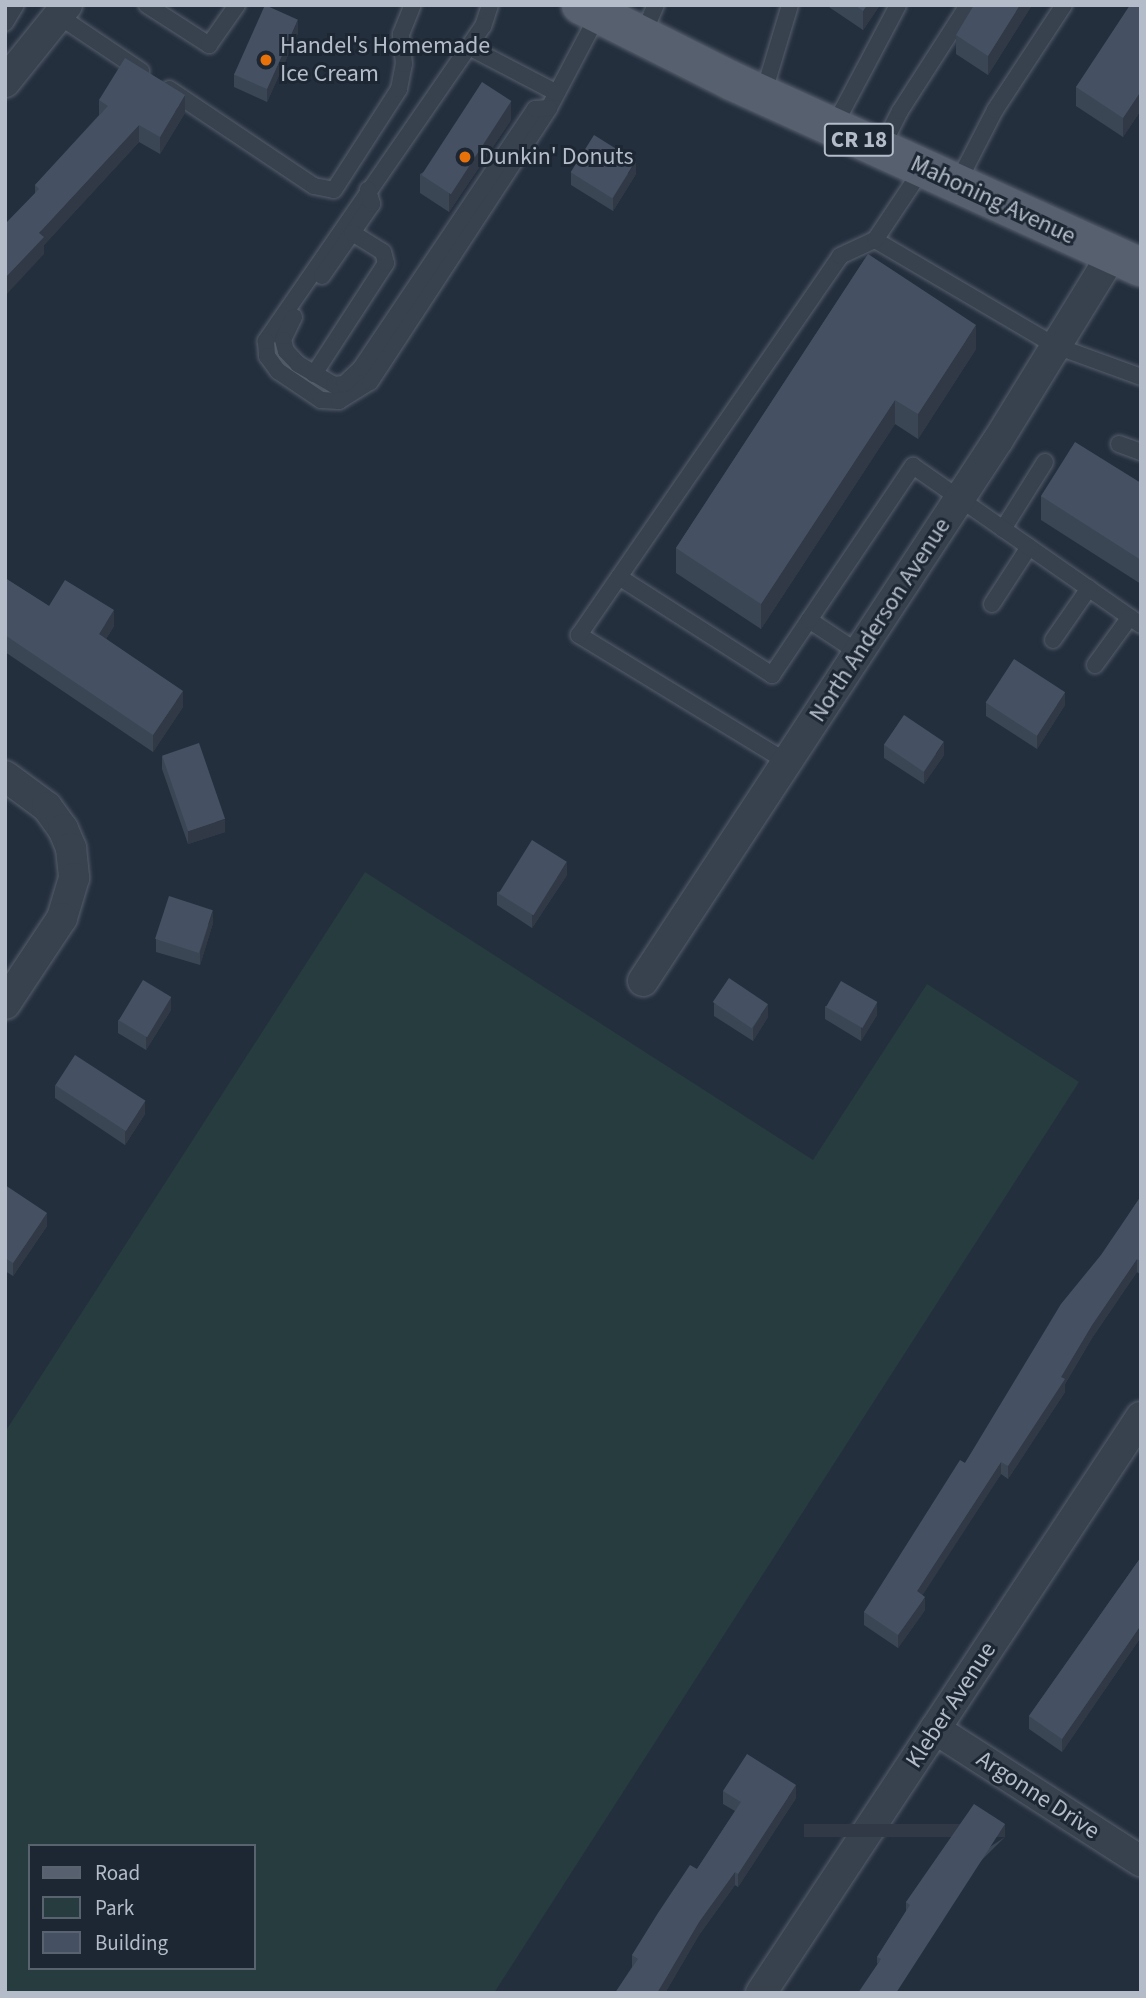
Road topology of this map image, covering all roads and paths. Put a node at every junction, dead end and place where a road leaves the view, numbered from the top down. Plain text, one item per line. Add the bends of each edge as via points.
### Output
1 (16, 5) edge
2 (148, 5) edge
3 (237, 5) edge
4 (413, 5) edge
5 (490, 5) edge
6 (790, 5) edge
7 (898, 5) edge
8 (968, 5) edge
9 (1064, 5) edge
10 (590, 9) edge
11 (63, 11) edge
12 (650, 20) edge
13 (5, 23) edge
14 (468, 47) junction
15 (8, 75) edge
16 (763, 95) junction
17 (553, 100) junction
18 (833, 128) junction
19 (881, 149) junction
20 (940, 176) junction
21 (368, 190) junction
22 (352, 233) junction
23 (875, 240) junction
24 (1126, 261) edge
25 (1056, 346) junction
26 (314, 374) junction
27 (1141, 377) edge
28 (1119, 444) dead end
29 (1141, 452) edge
30 (1045, 462) dead end
31 (960, 499) junction
32 (1003, 529) junction
33 (1030, 547) junction
34 (619, 577) junction
35 (1089, 588) junction
36 (992, 604) dead end
37 (809, 620) junction
38 (1135, 621) edge
39 (1053, 640) dead end
40 (859, 653) junction
41 (1096, 665) dead end
42 (787, 762) junction
43 (5, 776) edge
44 (642, 981) dead end
45 (5, 1003) edge
46 (1141, 1417) edge
47 (935, 1729) junction
48 (1141, 1861) edge
49 (761, 1993) edge

1 - 13 lane
2 - 3 lane via 209,45
4 - 11 lane via 401,34 404,64 399,89 334,190 314,186
5 - 14 lane
6 - 16 lane
7 - 18 lane
8 - 19 lane
9 - 20 lane via 995,110
10 - 12 main road, Mahoning Avenue / CR 18
10 - 17 lane
11 - 15 street
12 - 16 main road, Mahoning Avenue / CR 18
14 - 17 lane
14 - 21 lane
16 - 18 main road, Mahoning Avenue / CR 18
17 - 21 lane via 370,382 339,401 321,400 278,371 267,356 267,341
17 - 26 lane via 535,109 360,369 344,384 334,385
18 - 19 main road, Mahoning Avenue / CR 18
19 - 20 main road, Mahoning Avenue / CR 18
20 - 23 lane
20 - 24 main road, Mahoning Avenue / CR 18
21 - 22 lane via 372,204
22 - 26 lane via 283,340 298,364
22 - 26 lane via 383,252 386,263
23 - 25 lane
23 - 34 lane via 840,256
24 - 25 street, North Anderson Avenue
25 - 27 lane
25 - 31 street, North Anderson Avenue
28 - 29 lane
30 - 32 lane
31 - 32 lane
31 - 37 lane via 913,466
31 - 40 street, North Anderson Avenue
32 - 33 lane
33 - 35 lane
33 - 36 lane
34 - 37 lane via 772,675
34 - 42 lane via 579,635
35 - 38 lane
35 - 39 lane
37 - 40 lane
38 - 41 lane
40 - 42 street, North Anderson Avenue
42 - 44 street, North Anderson Avenue
43 - 45 street via 47,807 63,829 71,848 74,878 62,918
46 - 47 street, Kleber Avenue
47 - 48 street, Argonne Drive
47 - 49 street, Kleber Avenue

